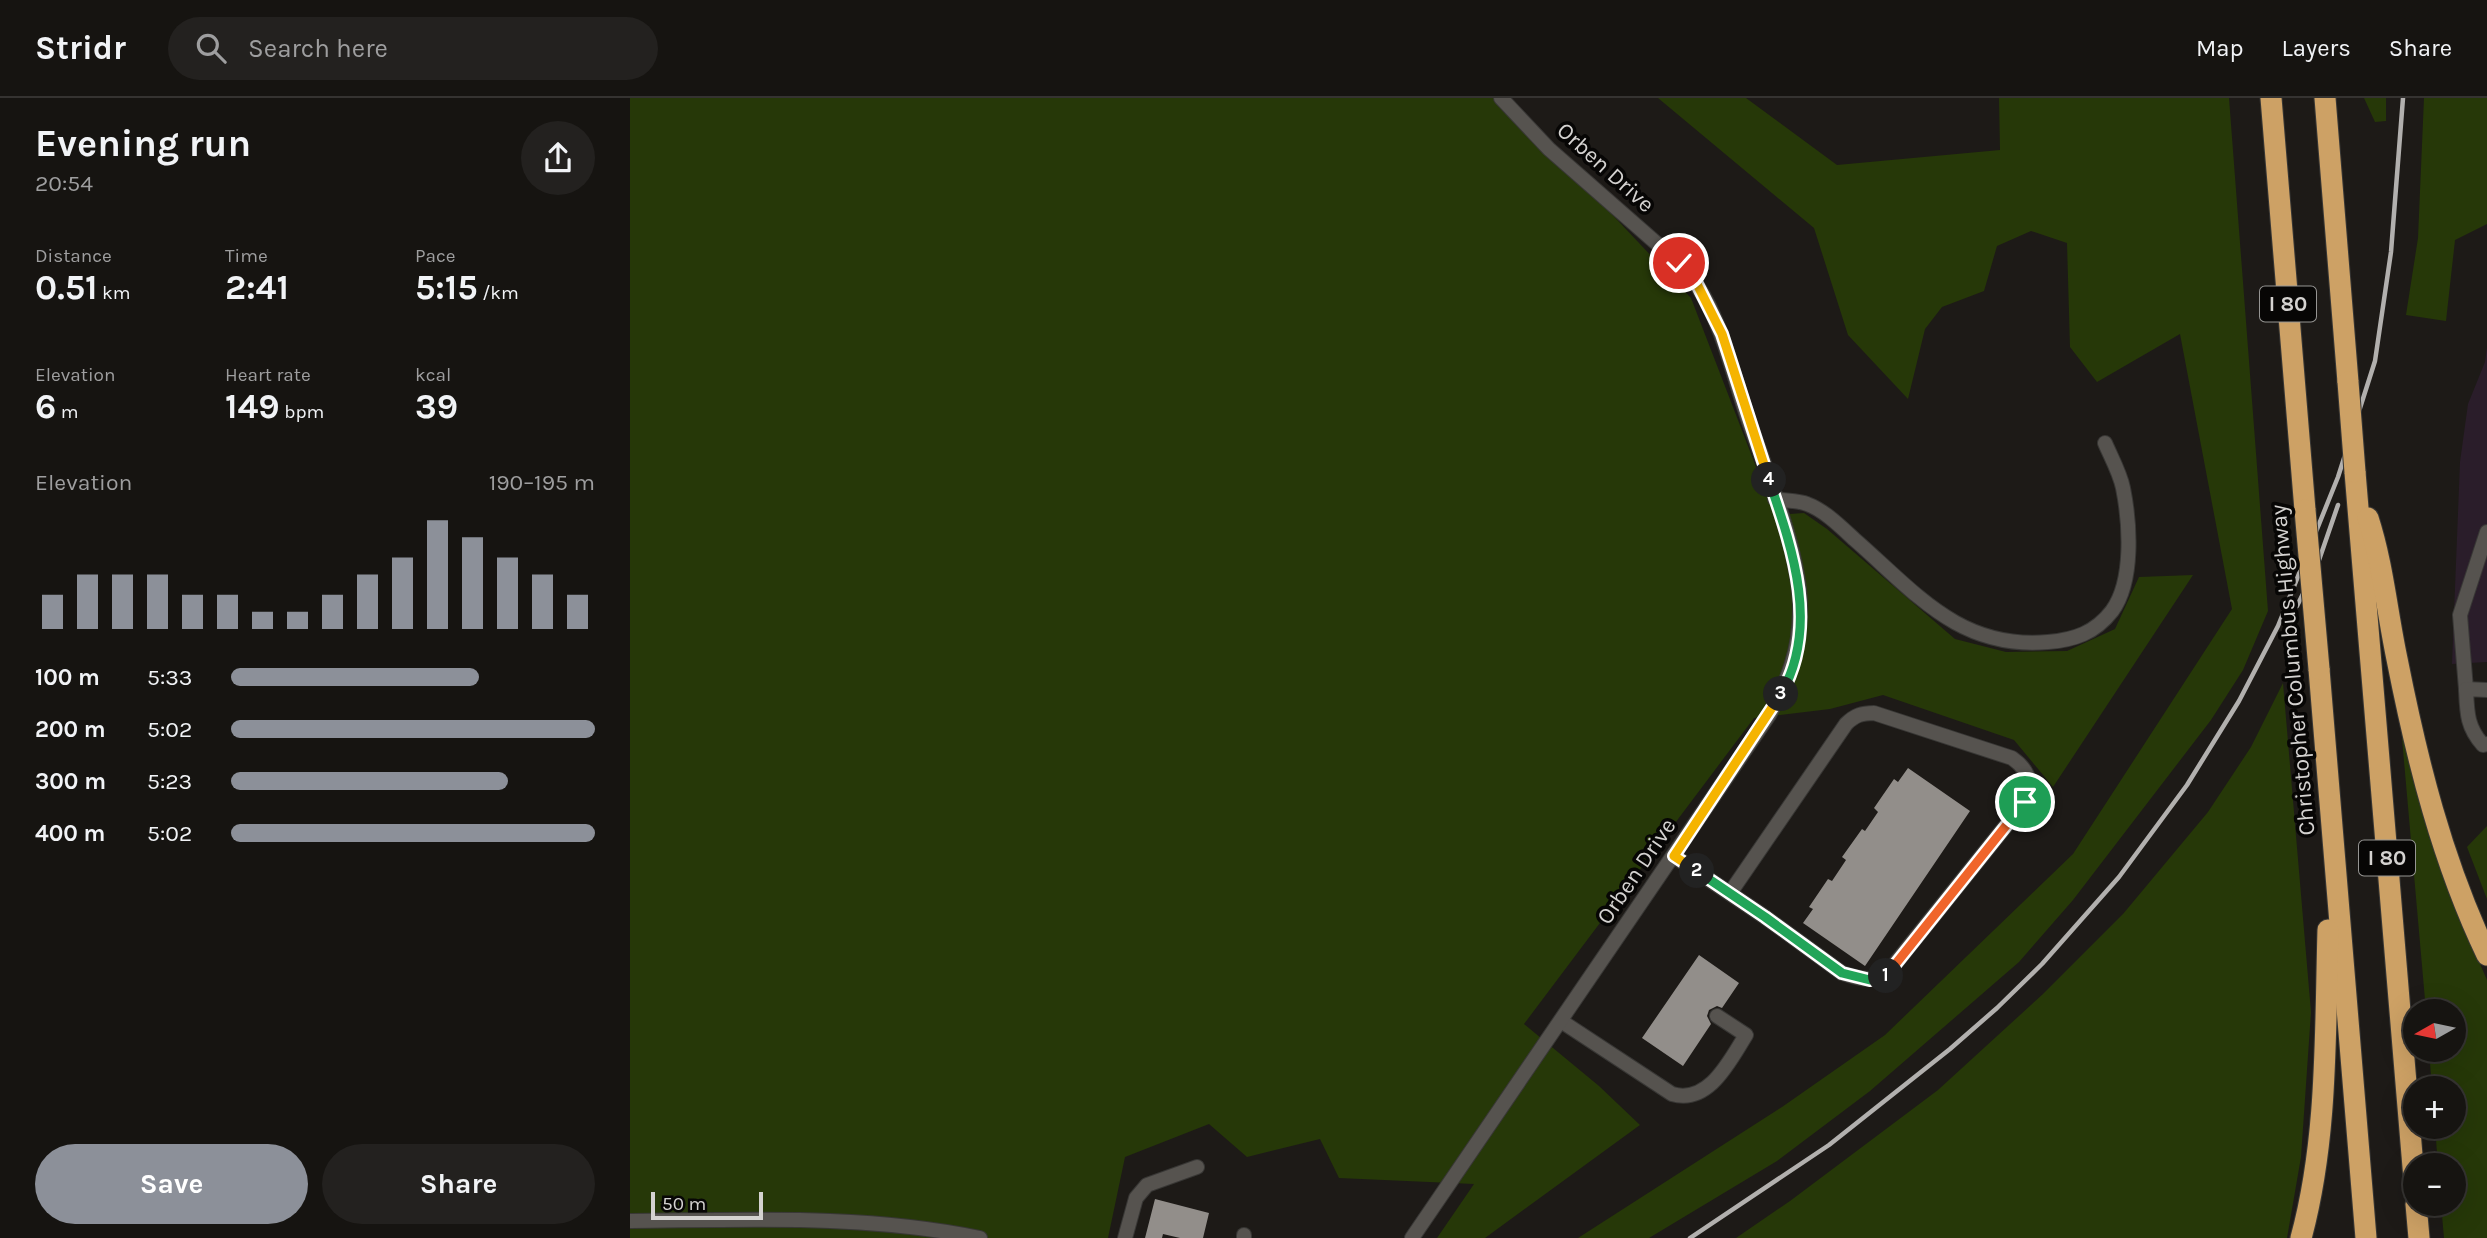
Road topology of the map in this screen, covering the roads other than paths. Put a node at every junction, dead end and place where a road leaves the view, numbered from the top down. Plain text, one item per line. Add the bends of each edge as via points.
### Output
1 (1502, 98) edge
2 (2271, 98) edge
3 (2325, 98) edge
4 (2105, 443) dead end
5 (2355, 472) junction
6 (1775, 499) junction
7 (2487, 533) edge
8 (2466, 689) junction
9 (2487, 690) edge
10 (2487, 744) edge
11 (2331, 827) junction
12 (1674, 856) junction
13 (1730, 893) junction
14 (2487, 955) edge
15 (1717, 1016) dead end
16 (1560, 1021) junction
17 (2412, 1153) edge
18 (1197, 1167) dead end
19 (2417, 1216) edge
20 (630, 1222) edge
21 (979, 1238) edge
22 (1125, 1238) edge
23 (1412, 1238) edge
24 (2301, 1238) edge
25 (2366, 1238) edge
26 (2419, 1238) edge

1 - 6 street, Orben Drive via 1549,149 1696,282 1722,334
2 - 11 highway, Christopher Columbus Highway / I 80, bridge
3 - 5 highway, I 80, bridge
4 - 6 street via 2123,486 2129,568 2115,607 2104,621 2074,639 2029,644 1977,635 1936,610 1837,524 1807,504
5 - 14 highway via 2379,551 2399,670 2425,782 2443,847
5 - 17 highway, I 80
6 - 12 street, Orben Drive via 1800,593 1795,661 1769,715
7 - 8 street via 2460,615
8 - 9 street
8 - 10 street via 2472,733
11 - 24 highway via 2325,1055 2313,1176
11 - 25 highway, Christopher Columbus Highway / I 80
12 - 13 street
12 - 16 street, Orben Drive
13 - 13 street via 1842,973 1878,979 1886,975 2025,802 2029,777 2012,758 1874,713 1854,716
15 - 16 street via 1746,1035 1719,1076 1686,1096 1672,1094
16 - 23 street, Orben Drive
18 - 22 street via 1147,1185 1136,1198
19 - 26 highway
20 - 21 street via 861,1222

